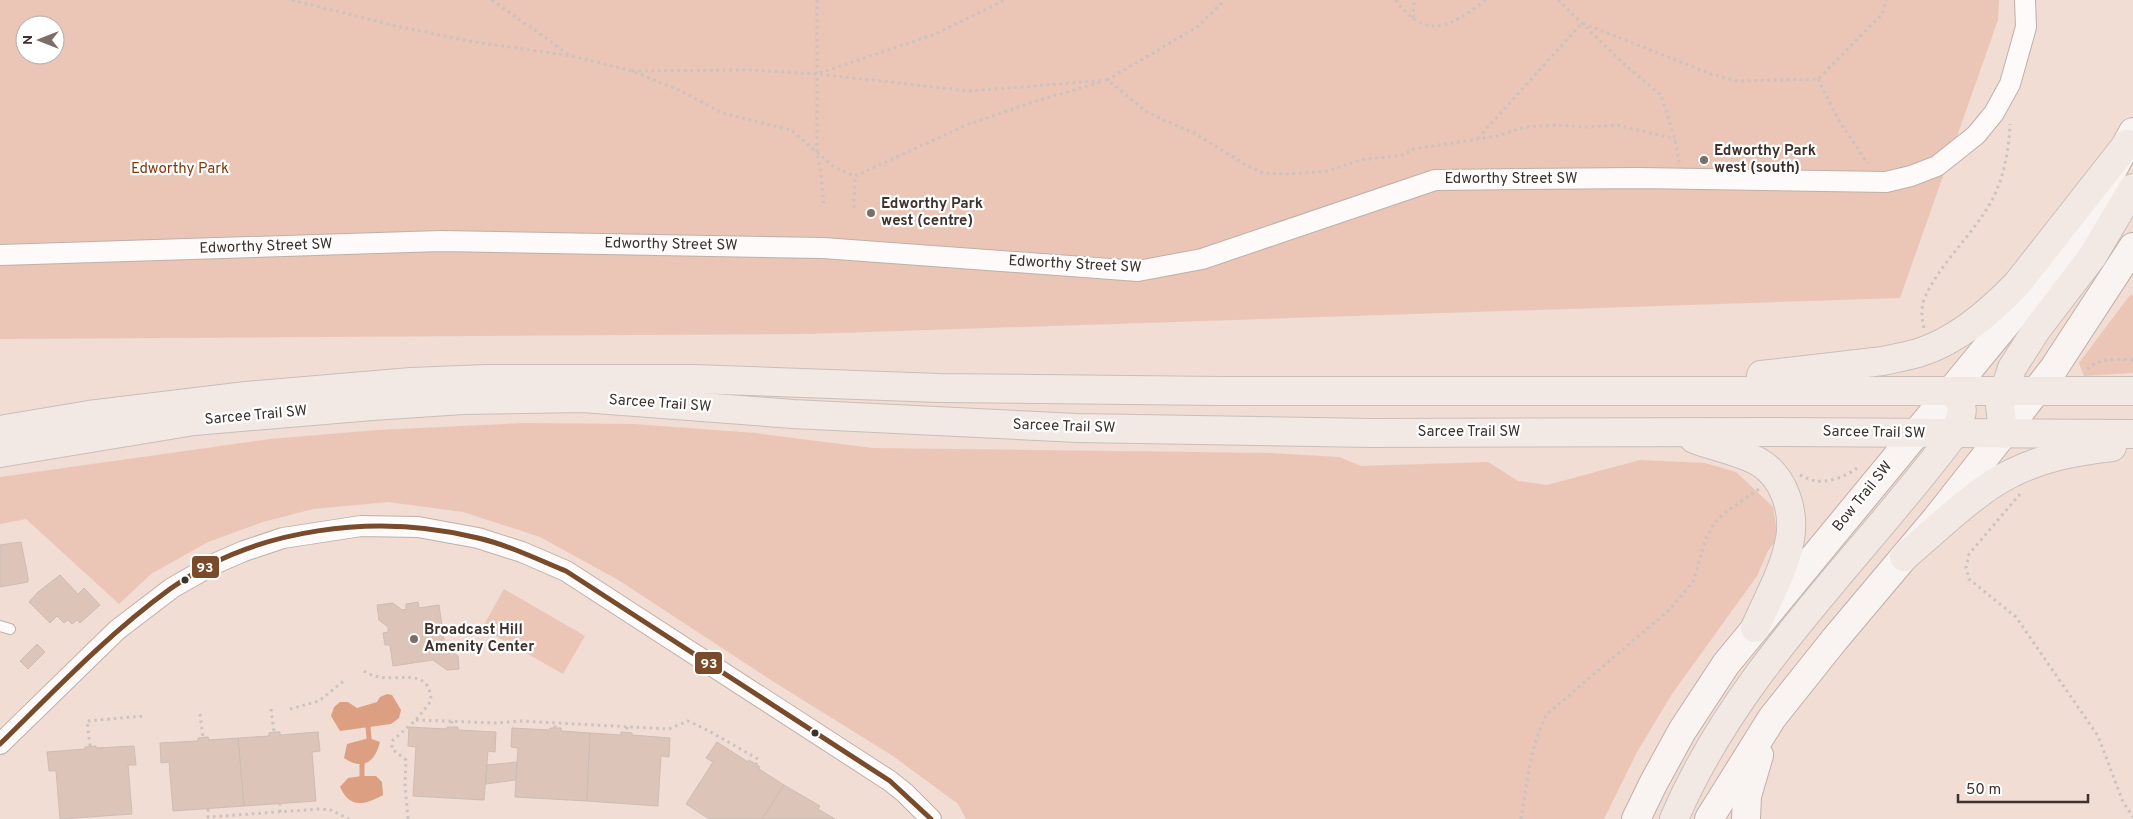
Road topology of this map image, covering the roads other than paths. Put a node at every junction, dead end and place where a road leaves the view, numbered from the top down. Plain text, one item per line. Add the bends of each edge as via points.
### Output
1 (2026, 0) edge
2 (2130, 138) edge
3 (2133, 188) edge
4 (2133, 247) edge
5 (0, 255) edge
6 (1683, 390) junction
7 (2004, 390) junction
8 (1953, 391) junction
9 (2034, 391) junction
10 (2133, 391) edge
11 (0, 430) edge
12 (1676, 432) junction
13 (1914, 433) junction
14 (1954, 434) junction
15 (2003, 434) junction
16 (2133, 434) edge
17 (2133, 445) edge
18 (0, 453) edge
19 (1904, 557) junction
20 (1756, 628) junction
21 (1772, 718) junction
22 (0, 744) edge
23 (931, 819) edge
24 (1636, 819) edge
25 (1674, 819) edge
26 (1709, 819) edge
27 (1746, 819) edge

1 - 5 street, Edworthy Street SW via 2026,27 2010,84 1994,113 1976,135 1937,166 1886,182 1638,178 1435,180 1202,259 1138,271 823,248 441,241
2 - 6 highway via 2017,284 1976,322 1938,344 1918,353 1883,361 1749,376
2 - 8 main road, Bow Trail SW via 2074,235
3 - 7 highway via 2092,256 2012,368
4 - 9 main road via 2054,368
6 - 8 highway, Sarcee Trail SW
6 - 11 highway, Sarcee Trail SW via 940,388 694,378 486,379 246,396 89,415
7 - 8 highway, Sarcee Trail SW
7 - 9 highway, Sarcee Trail SW
7 - 15 highway via 2000,405
8 - 13 main road, Bow Trail SW
8 - 14 highway via 1961,401 1961,416
9 - 10 highway, Sarcee Trail SW
9 - 15 main road
12 - 13 highway, Sarcee Trail SW
12 - 18 highway, Sarcee Trail SW via 1276,432 1077,428 802,414 584,398 454,401 194,421
12 - 20 highway via 1761,463 1777,477 1784,491 1789,507 1791,538
13 - 14 highway, Sarcee Trail SW
13 - 20 main road, Bow Trail SW
14 - 15 highway, Sarcee Trail SW
14 - 25 highway via 1770,660 1724,723 1689,784
15 - 16 highway, Sarcee Trail SW
15 - 19 main road
17 - 19 highway via 2056,456 2011,473 1987,488
19 - 21 main road
20 - 24 main road, Bow Trail SW via 1726,664 1682,731
21 - 26 main road
21 - 27 main road via 1747,796
22 - 23 street via 117,630 193,575 244,551 298,535 361,526 418,527 478,538 566,571 890,781

